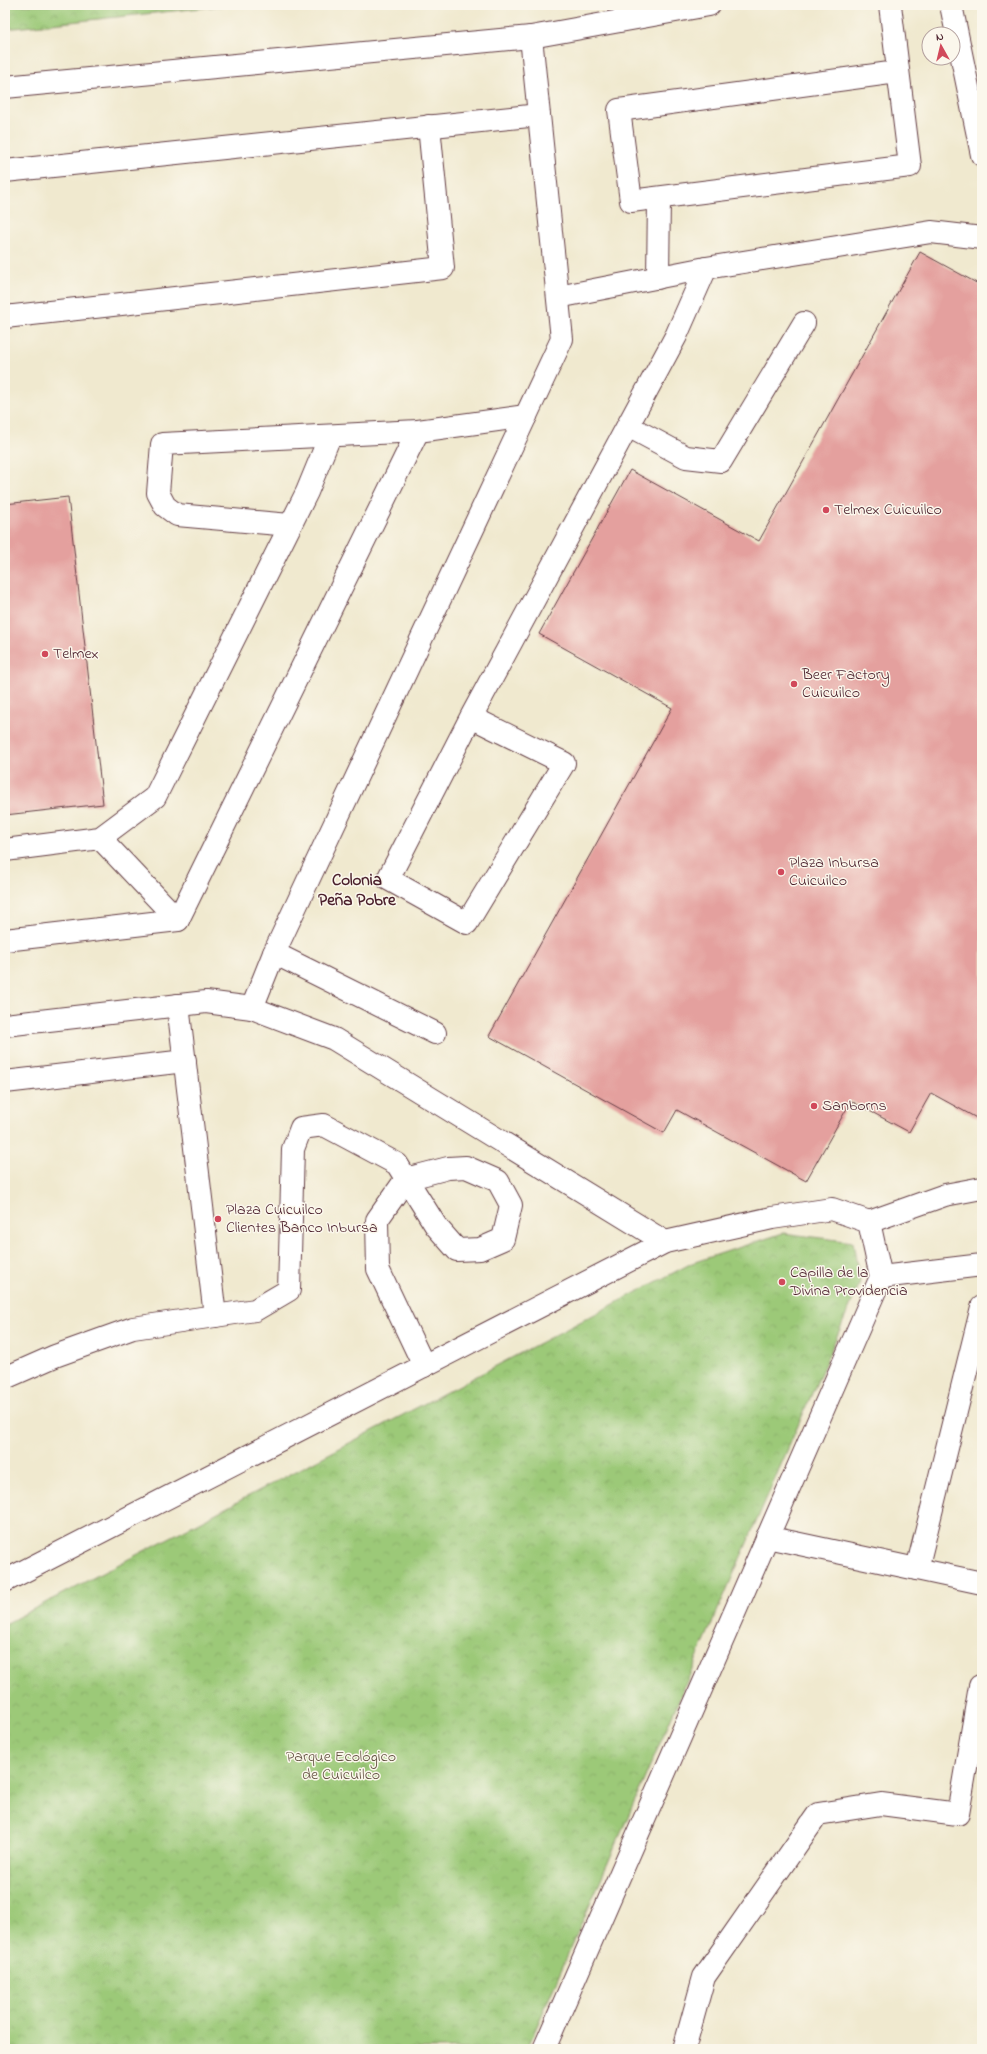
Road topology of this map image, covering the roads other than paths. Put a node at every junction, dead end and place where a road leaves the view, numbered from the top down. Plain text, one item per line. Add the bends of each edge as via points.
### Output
1 (709, 5) edge
2 (890, 5) edge
3 (951, 5) edge
4 (530, 36) junction
5 (897, 72) junction
6 (5, 87) edge
7 (539, 115) junction
8 (429, 126) junction
9 (982, 156) edge
10 (5, 171) edge
11 (659, 198) junction
12 (982, 238) edge
13 (706, 268) junction
14 (658, 278) junction
15 (558, 297) junction
16 (5, 317) edge
17 (804, 323) dead end
18 (526, 416) junction
19 (628, 426) junction
20 (418, 430) junction
21 (330, 436) junction
22 (290, 525) junction
23 (471, 717) junction
24 (100, 838) junction
25 (5, 850) edge
26 (178, 920) junction
27 (5, 940) edge
28 (274, 953) junction
29 (178, 1006) junction
30 (252, 1008) junction
31 (5, 1025) edge
32 (435, 1033) dead end
33 (185, 1062) junction
34 (5, 1082) edge
35 (406, 1179) junction
36 (982, 1188) edge
37 (869, 1222) junction
38 (665, 1242) junction
39 (982, 1265) edge
40 (881, 1277) junction
41 (982, 1307) edge
42 (215, 1316) junction
43 (424, 1366) junction
44 (5, 1378) edge
45 (767, 1537) junction
46 (917, 1569) junction
47 (5, 1581) edge
48 (982, 1583) edge
49 (982, 1686) edge
50 (544, 2049) edge
51 (684, 2049) edge

1 - 4 street
2 - 5 street
3 - 9 street
4 - 6 street
4 - 7 street
5 - 11 street via 910,166
5 - 11 street via 620,110 630,201
7 - 8 street
7 - 15 street
8 - 10 street
8 - 16 street via 443,268
11 - 14 street
12 - 13 street via 931,232
13 - 14 street
13 - 19 street via 676,336
14 - 15 street
15 - 18 street via 562,338
17 - 19 street via 721,461 686,457
18 - 20 street
18 - 28 street
19 - 23 street
20 - 21 street
20 - 26 street
21 - 22 street
21 - 22 street via 162,444 158,493 165,506 178,515
22 - 24 street via 155,797
23 - 23 street via 564,763 467,923 388,878
24 - 25 street
24 - 26 street
26 - 27 street
28 - 30 street
28 - 32 street
29 - 30 street via 206,1002
29 - 31 street
29 - 33 street
30 - 38 street via 334,1039
33 - 34 street
33 - 42 street
35 - 35 street via 448,1168 466,1167 498,1181 511,1205 503,1239 480,1249 457,1250 436,1226
35 - 42 street via 397,1164 324,1125 301,1128 293,1149 289,1290 255,1310
35 - 43 street via 377,1220 378,1269
36 - 37 street via 945,1195
37 - 38 street via 832,1209 772,1218
37 - 40 street
38 - 43 street
39 - 40 street
40 - 45 street
41 - 46 street
42 - 44 street via 133,1328 55,1356
43 - 47 street
45 - 46 street
45 - 50 street
46 - 48 street
49 - 51 street via 958,1814 882,1804 818,1814 704,1977

